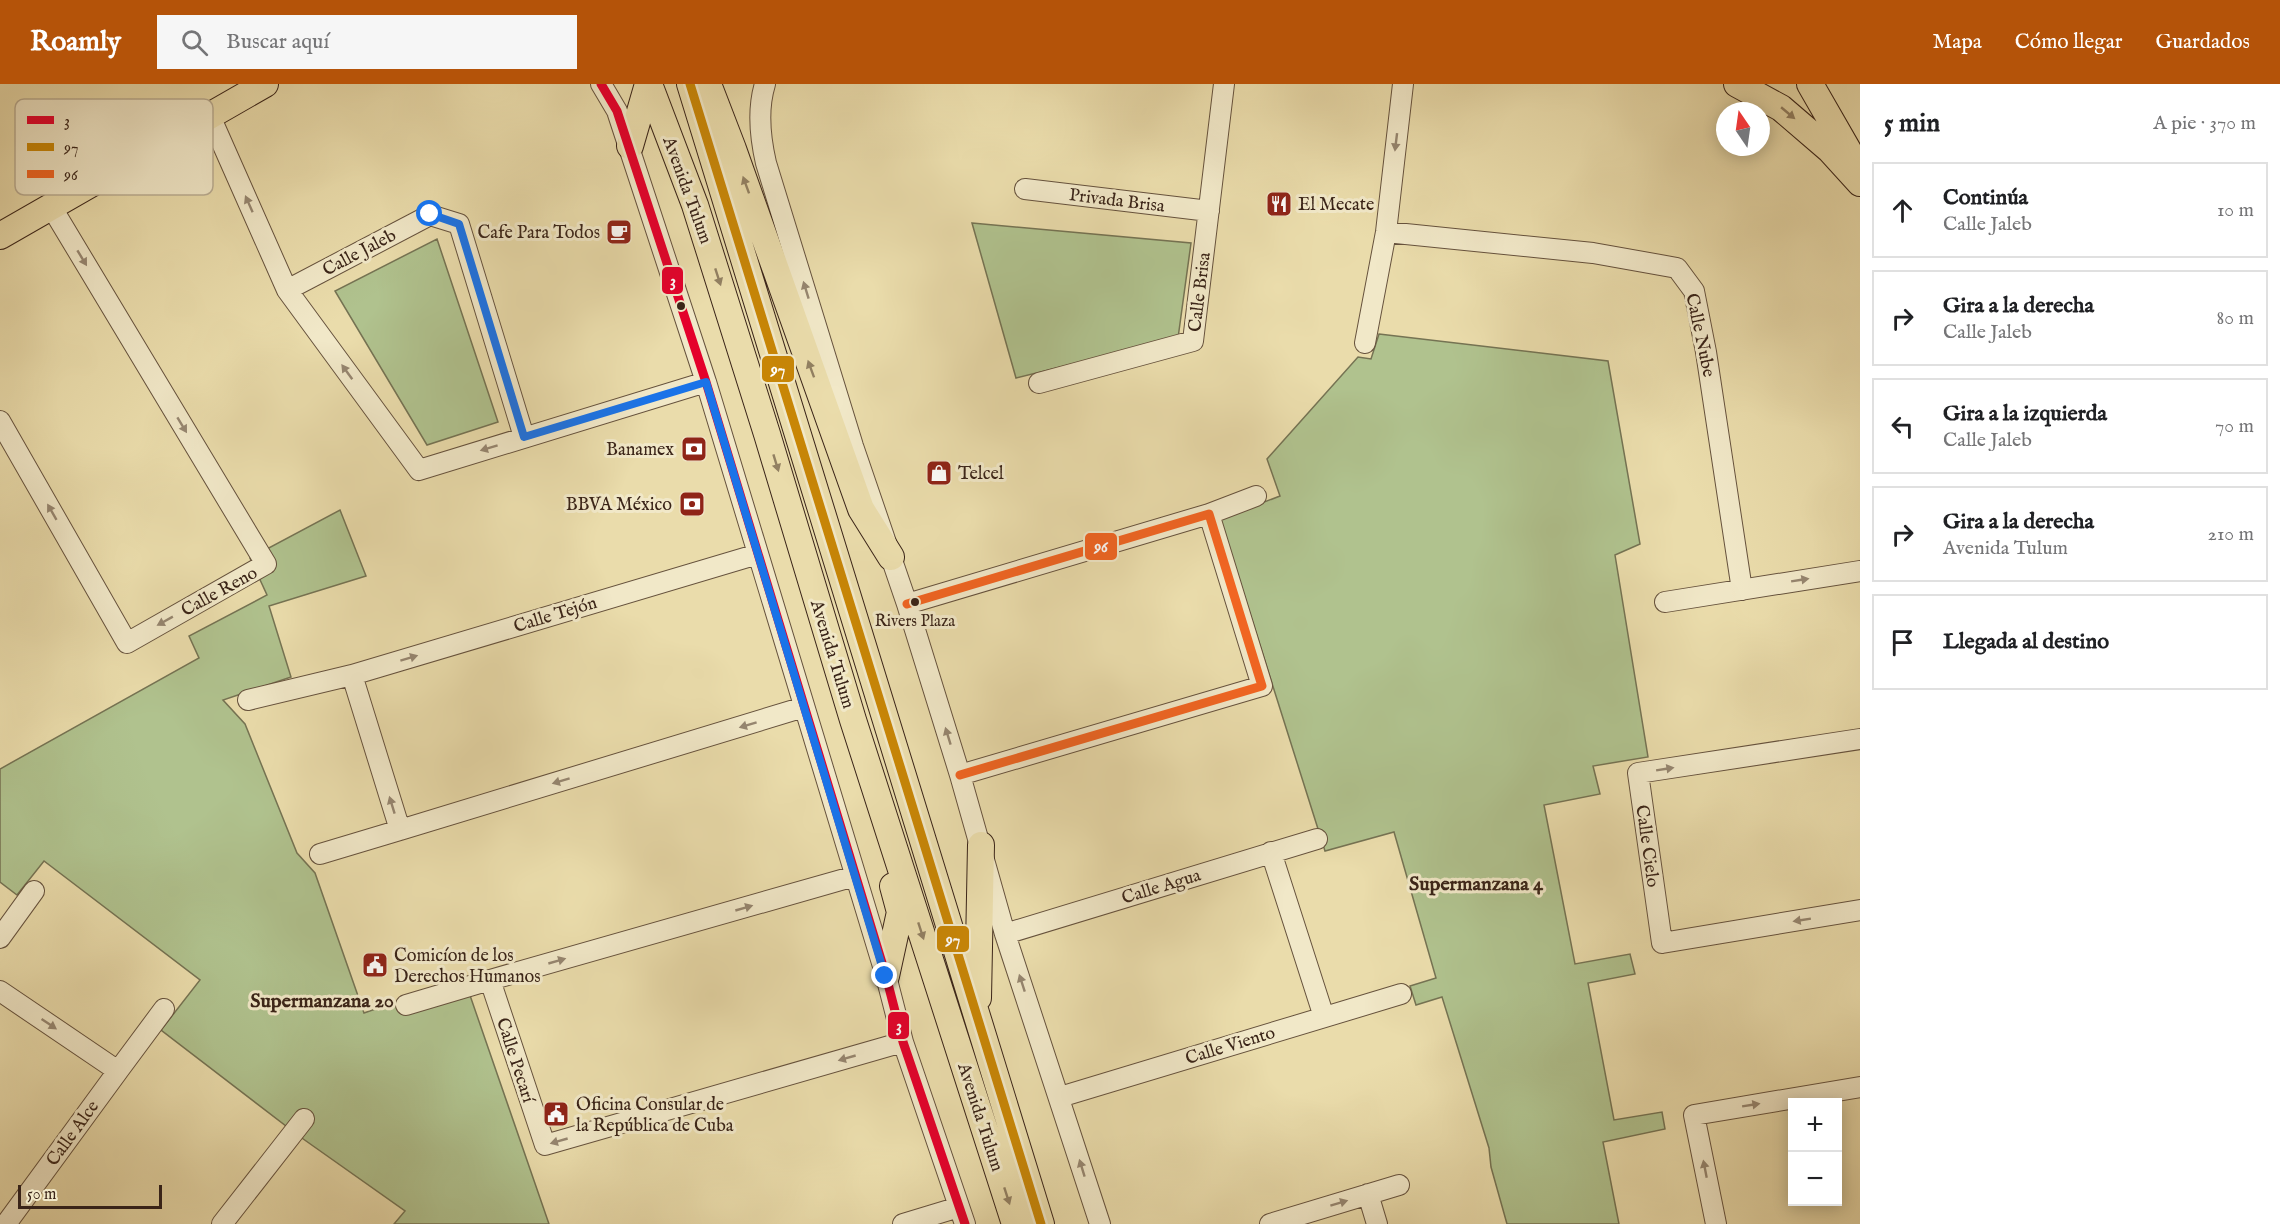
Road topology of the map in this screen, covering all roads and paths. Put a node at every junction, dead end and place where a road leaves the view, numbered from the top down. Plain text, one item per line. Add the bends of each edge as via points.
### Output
1 (265, 84) edge
2 (601, 84) edge
3 (648, 84) edge
4 (690, 84) edge
5 (708, 84) edge
6 (765, 84) edge
7 (1224, 84) edge
8 (1403, 84) edge
9 (1737, 84) edge
10 (1810, 84) edge
11 (213, 114) edge
12 (213, 123) edge
13 (630, 146) junction
14 (1860, 171) edge
15 (1860, 183) edge
16 (1025, 189) dead end
17 (74, 195) edge
18 (52, 208) junction
19 (1209, 210) junction
20 (1386, 232) junction
21 (0, 236) edge
22 (287, 290) junction
23 (1365, 343) dead end
24 (706, 382) junction
25 (1038, 383) dead end
26 (0, 422) edge
27 (524, 437) junction
28 (1256, 496) dead end
29 (1209, 514) junction
30 (758, 554) junction
31 (891, 557) junction
32 (1860, 571) edge
33 (1742, 590) junction
34 (1665, 602) dead end
35 (907, 604) junction
36 (352, 675) junction
37 (248, 700) dead end
38 (804, 707) junction
39 (853, 720) junction
40 (1860, 740) edge
41 (960, 775) junction
42 (400, 830) junction
43 (1317, 839) dead end
44 (981, 845) junction
45 (1271, 852) junction
46 (320, 854) dead end
47 (855, 876) junction
48 (34, 891) dead end
49 (1860, 910) edge
50 (1005, 934) junction
51 (0, 938) edge
52 (885, 976) junction
53 (490, 980) junction
54 (0, 991) edge
55 (1401, 994) dead end
56 (406, 1005) dead end
57 (164, 1009) dead end
58 (1324, 1017) junction
59 (978, 1020) junction
60 (903, 1042) junction
61 (118, 1071) junction
62 (1860, 1087) edge
63 (1060, 1096) junction
64 (304, 1119) dead end
65 (1400, 1185) dead end
66 (1368, 1194) junction
67 (962, 1215) edge
68 (6, 1224) edge
69 (222, 1224) edge
70 (903, 1224) edge
71 (1015, 1224) edge
72 (1041, 1224) edge
73 (1100, 1224) edge
74 (1270, 1224) edge
75 (1377, 1224) edge
76 (1716, 1224) edge

1 - 11 main road
2 - 13 street via 617,111
3 - 13 main road
3 -> 39 main road, Avenida Tulum via 695,205
4 - 59 main road, Avenida Tulum
31 -> 5 main road via 861,509
31 -> 6 street via 766,163 761,138
7 - 19 street, Calle Brisa
8 -> 20 street
9 -> 15 main road via 1781,108 1830,150
10 - 14 main road
22 -> 12 street
13 - 24 street
16 - 19 street, Privada Brisa
17 - 18 main road
18 - 21 main road
18 -> 26 street, Calle Reno via 266,564 127,643
19 - 25 street, Calle Brisa via 1194,341
20 - 23 street
20 - 33 street, Calle Nube via 1593,253 1677,268 1695,291
27 -> 22 street via 419,470
22 - 27 street, Calle Jaleb via 430,214 459,224
24 - 27 street
24 - 30 street
28 - 29 street
29 - 35 street
29 - 41 street via 1262,686
36 -> 30 street, Calle Tejón
30 - 38 street
31 - 35 street
33 -> 32 street
33 - 34 street
41 -> 35 street
36 - 37 street, Calle Tejón
42 -> 36 street
38 -> 42 street
38 - 47 street
39 - 52 main road via 900,912
39 -> 71 main road, Avenida Tulum
49 -> 40 street, Calle Cielo via 1662,943 1638,773
41 - 44 street
42 - 46 street
43 - 45 street, Calle Agua
44 - 50 street
44 - 59 main road
45 - 50 street, Calle Agua
45 - 58 street
47 - 52 street
53 -> 47 street
48 - 51 street
63 -> 50 street
52 - 60 street
53 - 56 street
60 -> 53 street, Calle Pecarí via 545,1145
54 -> 61 street
55 - 58 street, Calle Viento
57 - 61 street, Calle Alce
58 - 63 street, Calle Viento
59 - 72 main road, Avenida Tulum
60 - 67 street
61 - 68 street, Calle Alce
76 -> 62 street via 1694,1115
73 -> 63 street
64 - 69 street
65 - 66 street
74 -> 66 street
66 - 75 street
67 - 70 street

